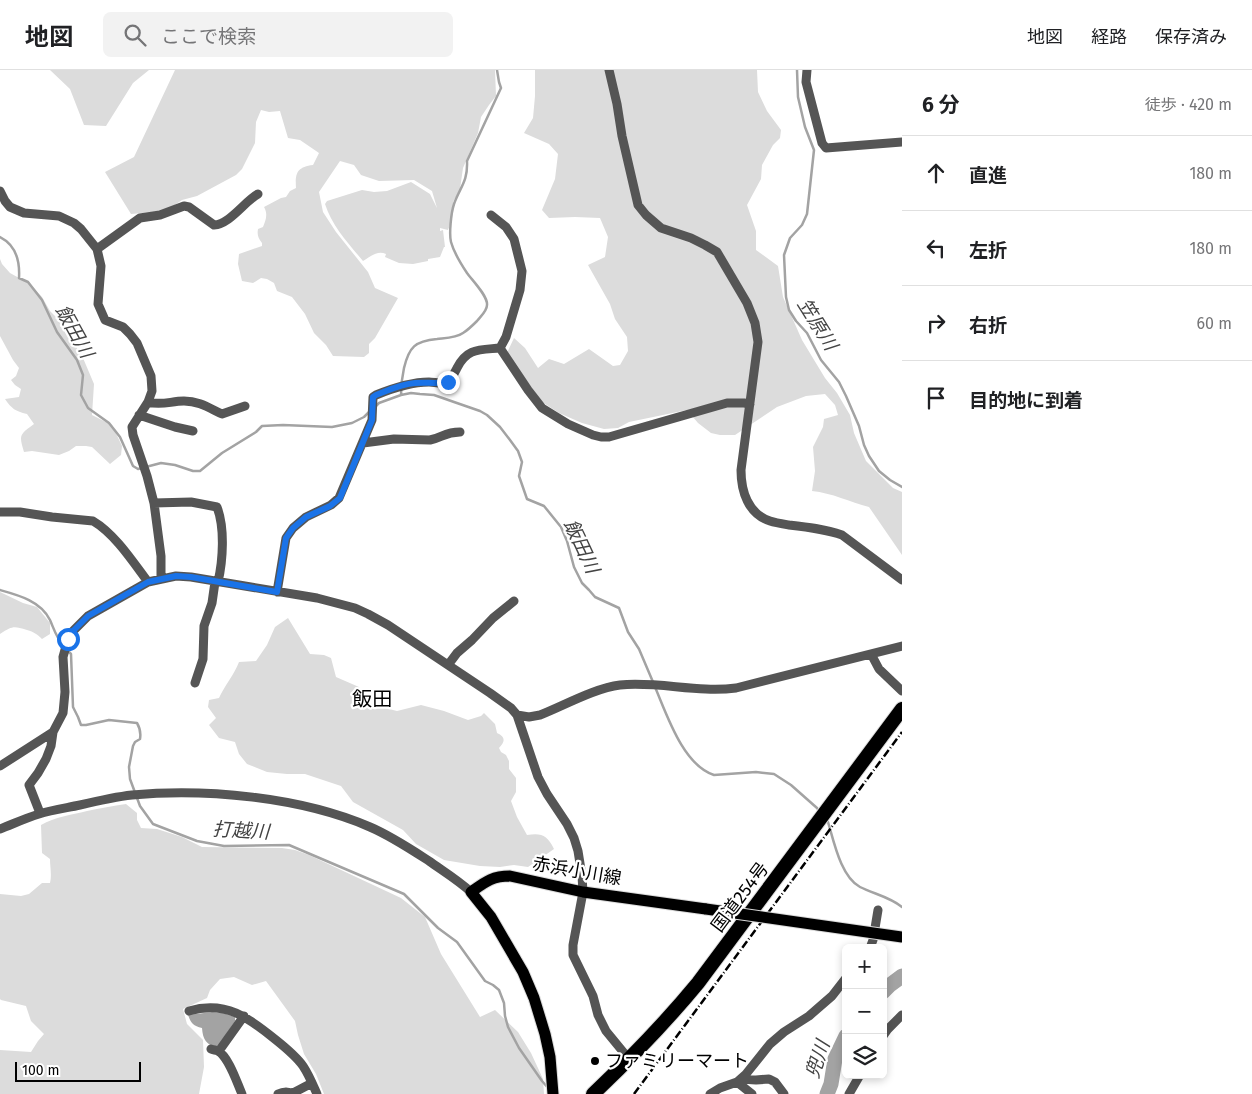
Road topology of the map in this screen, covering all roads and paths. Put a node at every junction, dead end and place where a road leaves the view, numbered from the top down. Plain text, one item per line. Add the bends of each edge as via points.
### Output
1 (609, 70) edge
2 (808, 70) edge
3 (902, 142) edge
4 (0, 191) edge
5 (258, 194) dead end
6 (491, 215) dead end
7 (97, 249) junction
8 (500, 348) junction
9 (148, 402) junction
10 (750, 404) junction
11 (245, 406) dead end
12 (139, 415) junction
13 (193, 431) dead end
14 (460, 432) dead end
15 (363, 443) junction
16 (154, 503) junction
17 (0, 512) edge
18 (162, 579) junction
19 (902, 580) edge
20 (148, 582) junction
21 (217, 582) junction
22 (277, 592) junction
23 (514, 601) dead end
24 (902, 646) edge
25 (871, 654) junction
26 (448, 666) junction
27 (195, 683) dead end
28 (902, 691) edge
29 (902, 709) edge
30 (517, 714) junction
31 (53, 732) junction
32 (0, 766) edge
33 (40, 813) junction
34 (0, 829) edge
35 (471, 892) junction
36 (583, 892) junction
37 (878, 910) dead end
38 (902, 937) edge
39 (872, 944) edge
40 (842, 983) edge
41 (189, 1011) dead end
42 (902, 1015) edge
43 (244, 1016) junction
44 (884, 1034) edge
45 (629, 1059) junction
46 (858, 1079) edge
47 (739, 1081) junction
48 (312, 1082) junction
49 (242, 1094) edge
50 (278, 1094) edge
51 (294, 1094) edge
52 (317, 1094) edge
53 (552, 1094) edge
54 (592, 1094) edge
55 (710, 1094) edge
56 (752, 1094) edge
57 (784, 1094) edge
58 (849, 1094) edge

1 - 10 street via 638,205 661,228 691,238 717,252 747,303 758,342
2 - 3 street via 806,82 810,100 826,148
4 - 7 street via 10,207 24,213 59,216 74,223
5 - 7 street via 217,225 184,206 140,218
6 - 8 street via 506,226 514,239 522,271 520,290
7 - 9 street via 101,266 98,304 104,320 123,327 138,343 151,376 152,391
8 - 10 street via 542,408 568,424 601,437 728,403
8 - 15 street via 469,352 448,382 396,386 373,397 372,420
9 - 11 street via 199,402 222,414
9 - 12 street
10 - 19 street via 741,480 750,506 768,521 842,535
12 - 13 street
12 - 16 street via 132,427 133,435
14 - 15 street via 430,440 394,439
15 - 22 street via 340,498 306,517 286,538
16 - 18 street
16 - 21 street via 191,502 217,507 222,535
17 - 20 street via 93,521 109,534
18 - 20 street
18 - 21 street via 176,576
20 - 31 street via 88,616 73,631 63,657 64,713
21 - 22 street
21 - 27 street via 204,626 203,659
22 - 26 street via 325,600 362,611
23 - 26 street via 457,653
24 - 25 street
25 - 28 street via 879,669
25 - 30 street via 736,688 620,685 540,716
26 - 30 street
29 - 45 highway, 国道254号 via 698,983
30 - 36 street via 538,777 574,838
31 - 32 street
31 - 33 street via 46,759 29,784
33 - 34 street
33 - 35 street via 122,797 158,794 244,796 296,804 369,826 400,842
35 - 36 main road, 赤浜小川線 via 493,877 501,876
35 - 53 main road via 491,917 530,989 550,1057
36 - 38 main road, 赤浜小川線, bridge
36 - 45 street via 573,954 606,1031
37 - 39 street
40 - 47 street via 809,1016 770,1044
41 - 43 street via 214,1008
42 - 44 street
43 - 48 street via 289,1050
43 - 49 street via 215,1050 230,1066
45 - 54 highway, 国道254号
46 - 58 street
47 - 55 street
47 - 56 street
47 - 57 street via 769,1079
48 - 51 street
48 - 52 street
50 - 51 street via 283,1091

